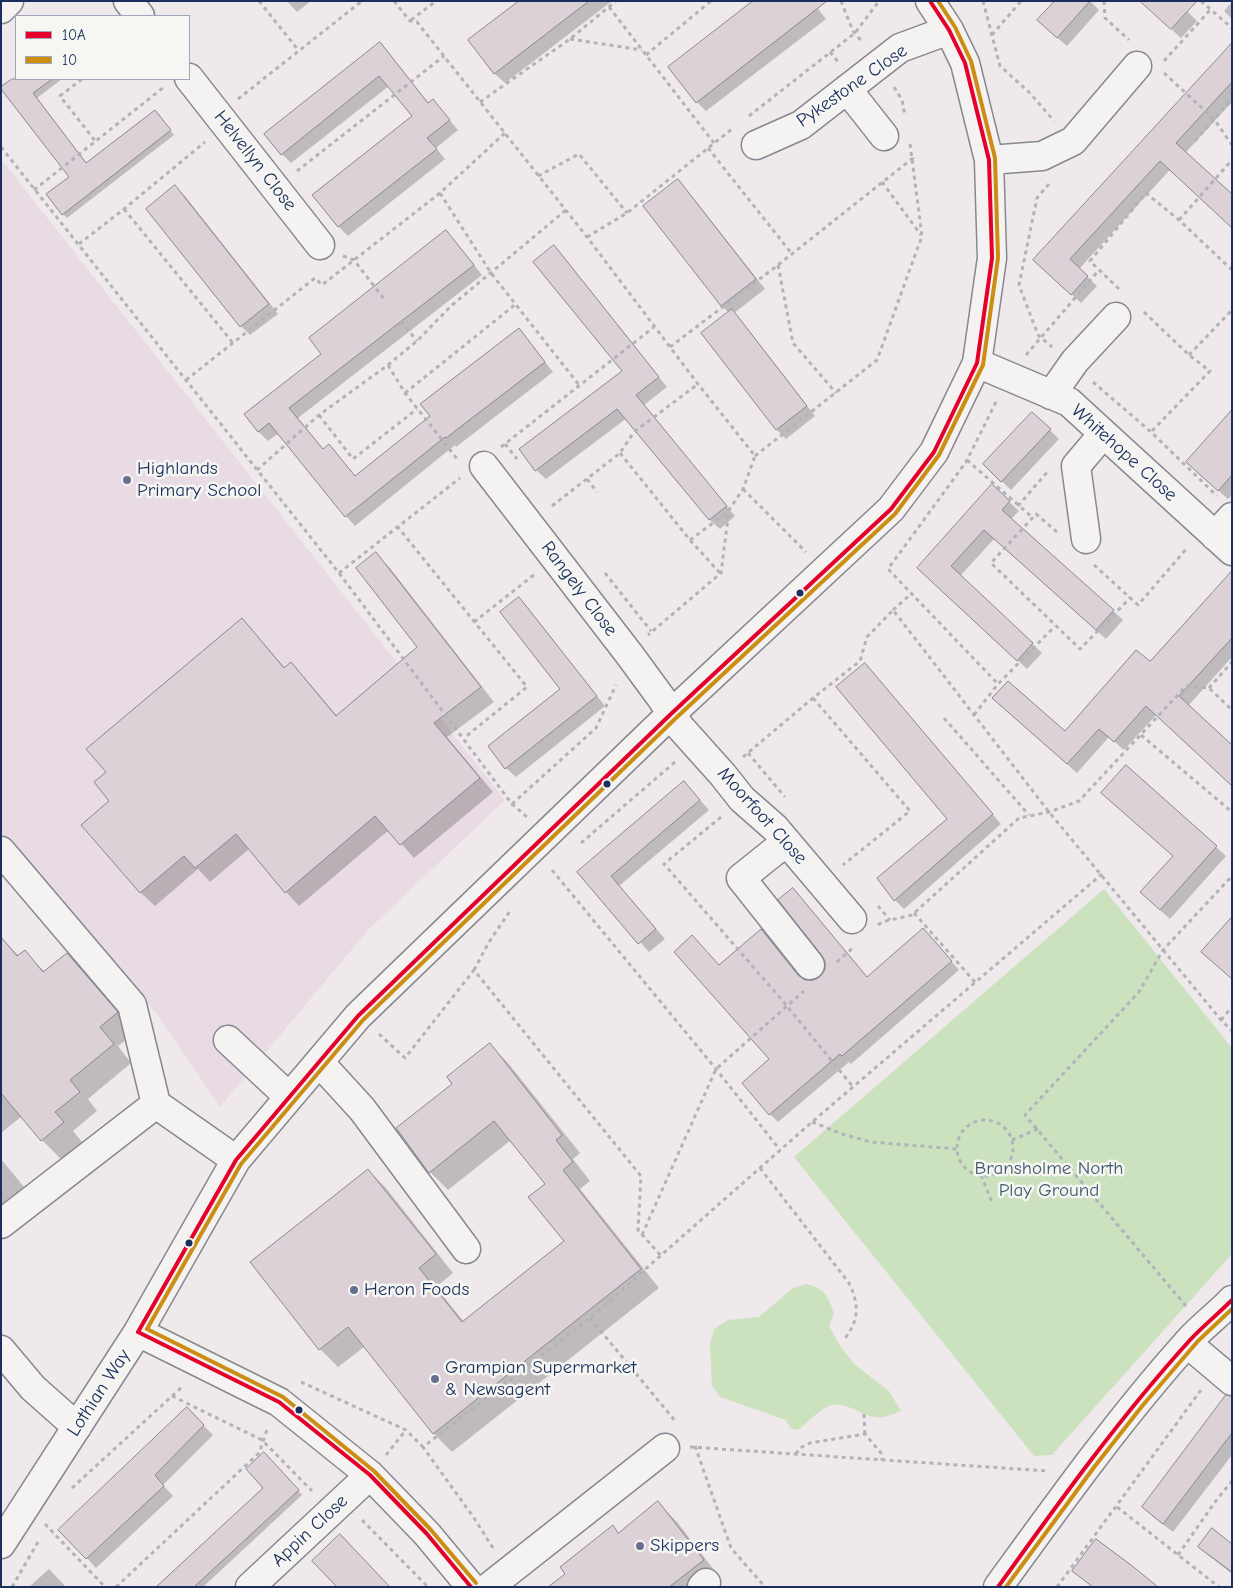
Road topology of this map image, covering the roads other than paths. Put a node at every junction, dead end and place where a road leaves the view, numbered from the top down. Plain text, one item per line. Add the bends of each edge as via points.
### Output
1 (9, 1) edge
2 (128, 1) edge
3 (930, 1) edge
4 (1, 9) edge
5 (139, 15) edge
6 (949, 30) junction
7 (1134, 55) road end
8 (178, 81) edge
9 (847, 89) junction
10 (896, 137) road end
11 (756, 145) dead end
12 (989, 160) junction
13 (320, 245) road end
14 (1128, 313) road end
15 (977, 363) junction
16 (1052, 395) junction
17 (1104, 434) junction
18 (473, 466) road end
19 (1226, 535) edge
20 (1080, 546) road end
21 (672, 713) junction
22 (786, 842) junction
23 (1, 851) edge
24 (863, 929) road end
25 (816, 974) road end
26 (228, 1040) dead end
27 (319, 1062) junction
28 (289, 1098) junction
29 (156, 1104) junction
30 (236, 1160) junction
31 (1, 1224) edge
32 (466, 1248) dead end
33 (1232, 1300) edge
34 (138, 1332) junction
35 (1195, 1335) junction
36 (1, 1350) edge
37 (1225, 1374) edge
38 (77, 1427) junction
39 (665, 1448) road end
40 (370, 1475) junction
41 (1, 1544) edge
42 (498, 1579) edge
43 (250, 1587) edge
44 (470, 1587) edge
45 (998, 1587) edge

1 - 4 street
2 - 5 street
3 - 6 street, Lothian Way
6 - 9 street, Pykestone Close via 900,48
6 - 12 street, Lothian Way via 965,63
7 - 12 street via 1073,141 1042,156
8 - 13 street, Helvellyn Close via 222,119
9 - 10 street
9 - 11 street, Pykestone Close via 801,125
12 - 15 street, Lothian Way via 992,258
14 - 16 street via 1075,361
15 - 16 street, Whitehope Close
15 - 21 street, Lothian Way via 934,452 891,509
16 - 17 street, Whitehope Close via 1069,402
17 - 19 street, Whitehope Close
17 - 20 street via 1076,466
18 - 21 street, Rangely Close via 555,557
21 - 22 street, Moorfoot Close via 680,727 724,774 742,799
21 - 27 street, Lothian Way via 358,1016
22 - 24 street, Moorfoot Close
22 - 25 street via 742,878
23 - 29 street via 132,1005
26 - 28 street
27 - 28 street, Lothian Way
27 - 32 street via 362,1109
28 - 30 street, Lothian Way
29 - 30 street
29 - 31 street
30 - 34 street, Lothian Way
33 - 35 street
34 - 38 street, Lothian Way
34 - 40 street via 279,1402
35 - 37 street
35 - 45 street via 1082,1474
36 - 38 street via 33,1388
38 - 41 street, Lothian Way
39 - 42 street
40 - 43 street, Appin Close
40 - 44 street via 427,1534

